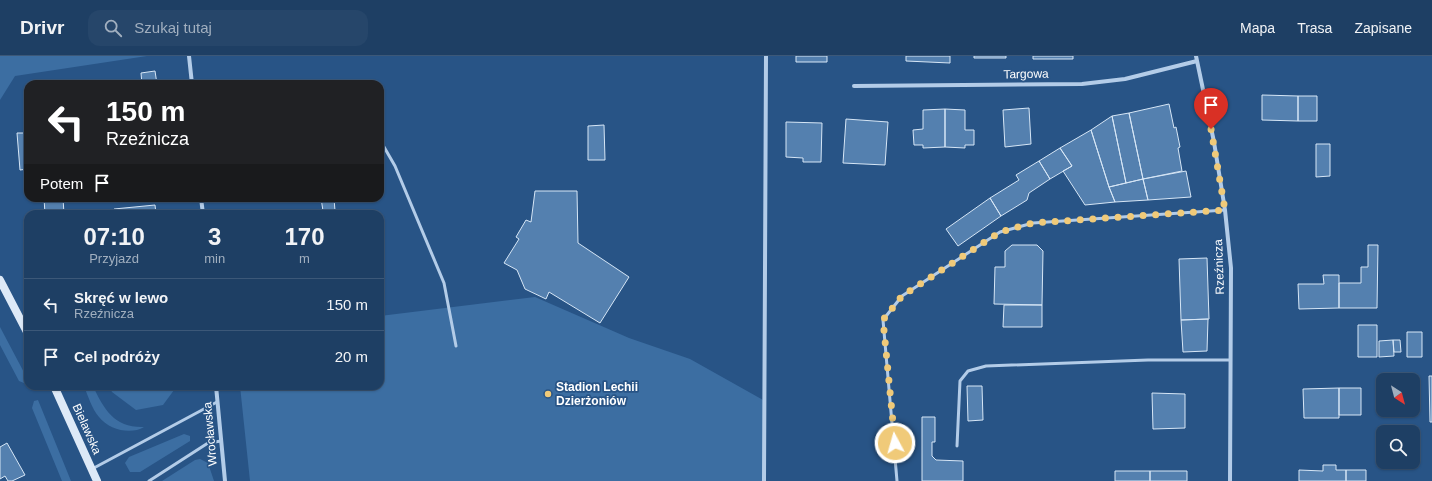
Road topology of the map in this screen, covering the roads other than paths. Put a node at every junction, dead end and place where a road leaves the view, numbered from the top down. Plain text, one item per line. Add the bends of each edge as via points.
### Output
1 (189, 56) edge
2 (766, 56) edge
3 (1196, 56) edge
4 (1197, 61) junction
5 (192, 80) edge
6 (854, 86) dead end
7 (384, 147) edge
8 (1225, 210) junction
9 (0, 280) edge
10 (24, 326) edge
11 (456, 346) dead end
12 (1230, 360) junction
13 (56, 390) edge
14 (216, 390) edge
15 (217, 402) junction
16 (221, 441) junction
17 (957, 446) dead end
18 (92, 469) junction
19 (97, 481) edge
20 (149, 481) edge
21 (225, 481) edge
22 (764, 481) edge
23 (897, 481) edge
24 (1230, 481) edge

1 - 5 street
2 - 22 street
3 - 4 street, Rzeźnicza
4 - 6 street, Targowa via 1125,79 1082,84
4 - 8 street, Rzeźnicza
7 - 11 lane via 395,166 444,283
8 - 12 street, Rzeźnicza via 1231,268
8 - 23 lane via 1033,223 1000,232 902,296 883,320
9 - 10 main road
12 - 17 lane via 1148,360 986,366 968,371 960,381
12 - 24 street, Rzeźnicza
13 - 18 main road, Bielawska
14 - 15 street, Wrocławska
15 - 16 street, Wrocławska
15 - 18 lane
16 - 20 lane via 208,443
16 - 21 street, Wrocławska
18 - 19 main road, Bielawska

